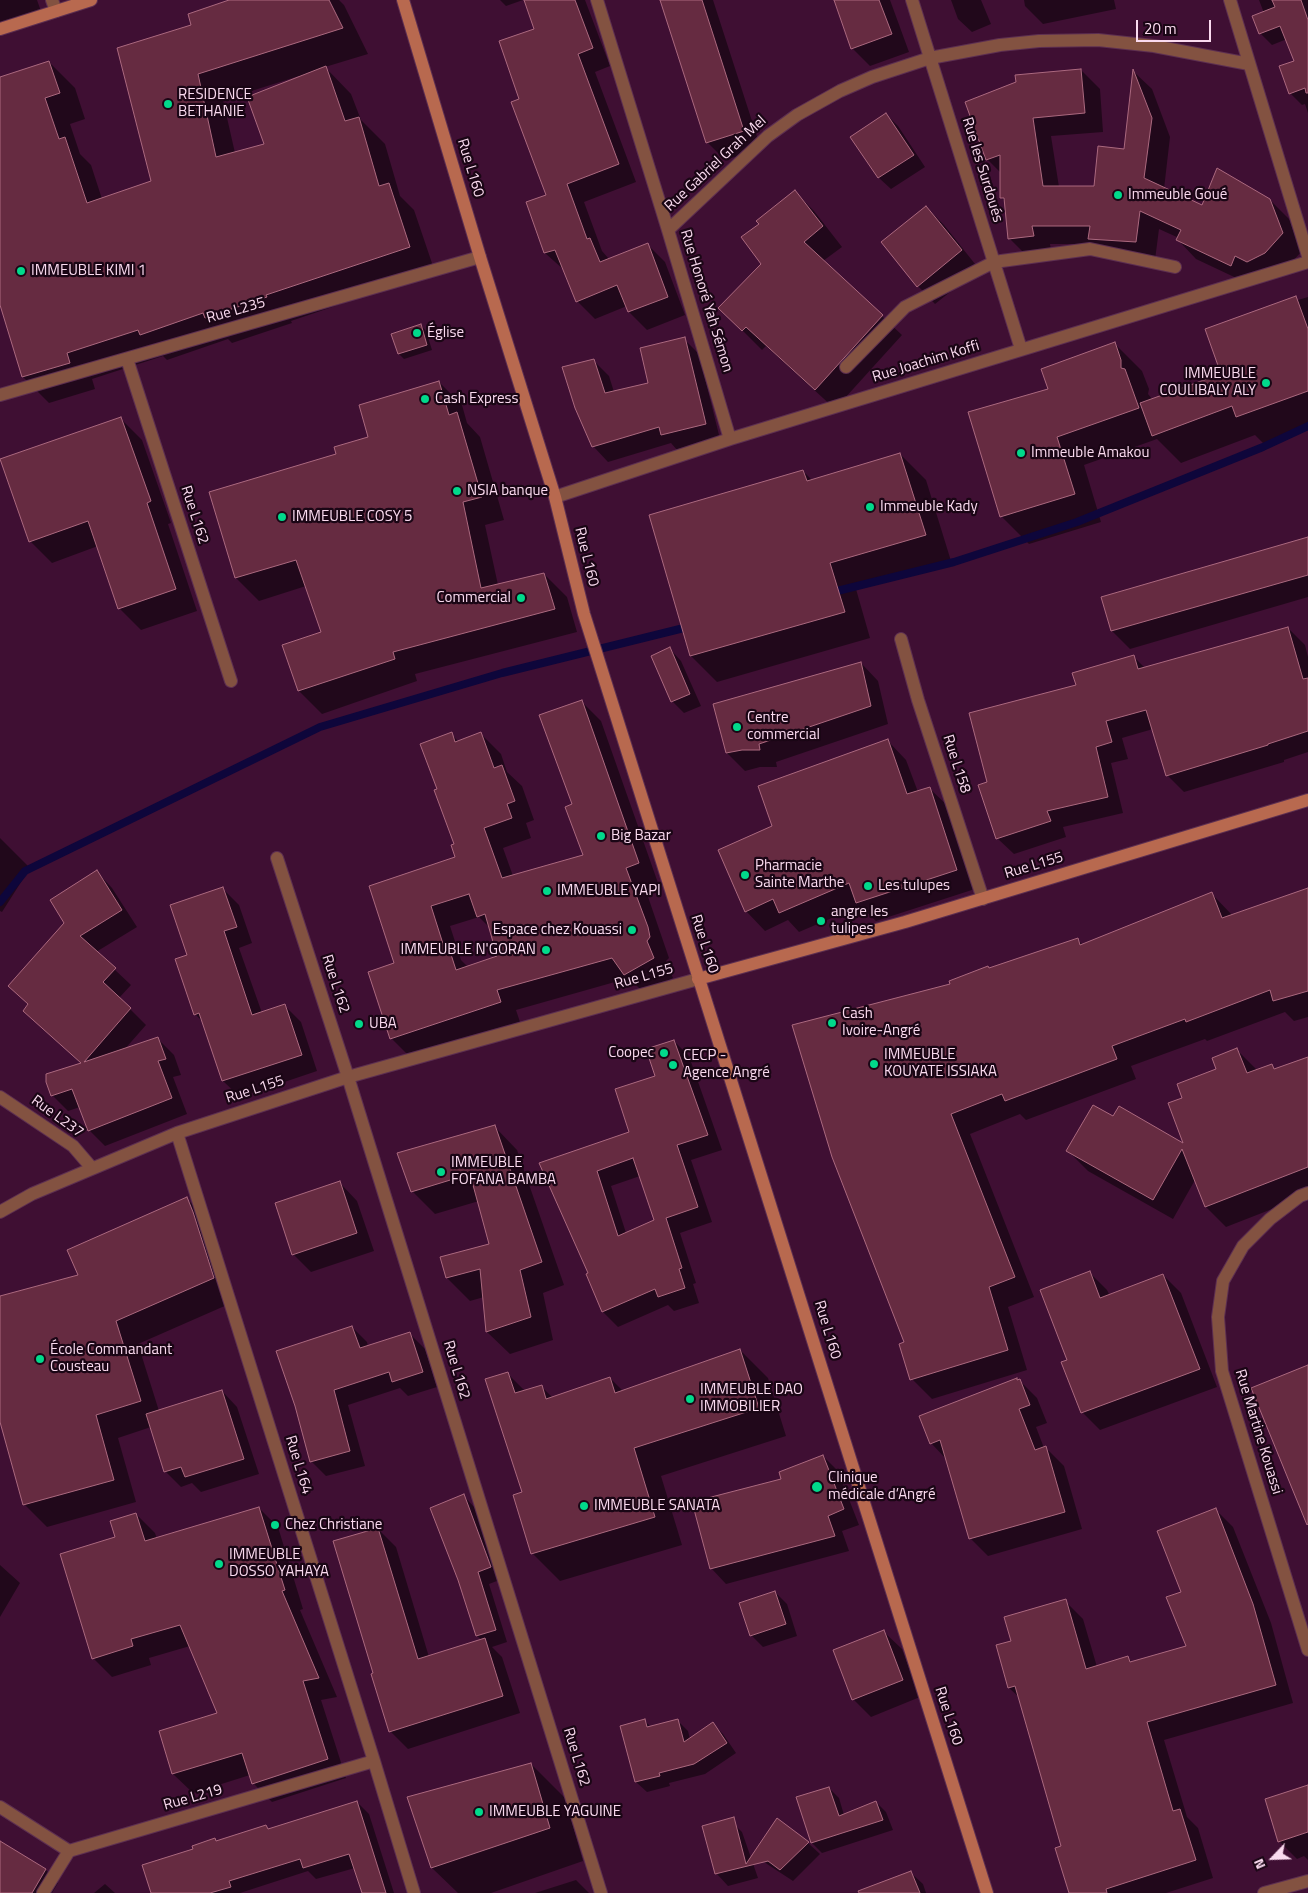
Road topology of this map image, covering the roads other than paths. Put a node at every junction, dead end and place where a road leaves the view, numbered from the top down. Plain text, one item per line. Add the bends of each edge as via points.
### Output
1 (91, 0) edge
2 (403, 0) edge
3 (597, 0) edge
4 (912, 0) edge
5 (1230, 0) edge
6 (54, 6) edge
7 (0, 29) edge
8 (930, 58) junction
9 (1249, 64) junction
10 (668, 230) junction
11 (1308, 256) edge
12 (480, 257) junction
13 (994, 262) junction
14 (1308, 262) edge
15 (1175, 268) dead end
16 (1022, 350) junction
17 (127, 359) junction
18 (846, 367) dead end
19 (0, 395) edge
20 (730, 439) junction
21 (555, 497) junction
22 (901, 639) dead end
23 (231, 681) dead end
24 (1308, 800) edge
25 (277, 858) dead end
26 (983, 899) junction
27 (698, 979) junction
28 (348, 1077) junction
29 (0, 1097) edge
30 (177, 1133) junction
31 (92, 1167) junction
32 (1308, 1193) edge
33 (0, 1212) edge
34 (1308, 1650) edge
35 (374, 1761) junction
36 (0, 1807) edge
37 (69, 1851) junction
38 (1308, 1881) edge
39 (43, 1893) edge
40 (414, 1893) edge
41 (600, 1893) edge
42 (988, 1893) edge
43 (1264, 1893) edge

1 - 6 street
2 - 12 street, Rue L160
3 - 10 street, Rue Honoré Yah Sémon
4 - 8 street, Rue les Surdoués
5 - 9 street
6 - 7 street
8 - 9 street, Rue Gabriel Grah Mel via 1019,43 1098,40 1154,46
8 - 10 street, Rue Gabriel Grah Mel via 872,77 797,115 768,136
8 - 13 street, Rue les Surdoués
9 - 11 street
10 - 20 street, Rue Honoré Yah Sémon
12 - 17 street, Rue L235
12 - 21 street, Rue L160
13 - 15 street via 1090,248
13 - 16 street, Rue les Surdoués
13 - 18 street via 905,307
14 - 16 street, Rue Joachim Koffi
16 - 20 street, Rue Joachim Koffi
17 - 19 street, Rue L235
17 - 23 street, Rue L162
20 - 21 street, Rue Joachim Koffi
21 - 27 street, Rue L160 via 584,614
22 - 26 street, Rue L158
24 - 26 street, Rue L155
25 - 28 street, Rue L162
26 - 27 street, Rue L155
27 - 28 street, Rue L155
27 - 42 street, Rue L160
28 - 30 street, Rue L155
28 - 41 street, Rue L162
29 - 31 street, Rue L237 via 73,1146
30 - 31 street, Rue L155
30 - 35 street, Rue L164
31 - 33 street, Rue L155
32 - 34 street, Rue Martine Kouassi via 1270,1219 1243,1246 1223,1280 1218,1317 1222,1372
35 - 37 street, Rue L219
35 - 40 street, Rue L164
36 - 37 street
37 - 39 street
38 - 43 street

